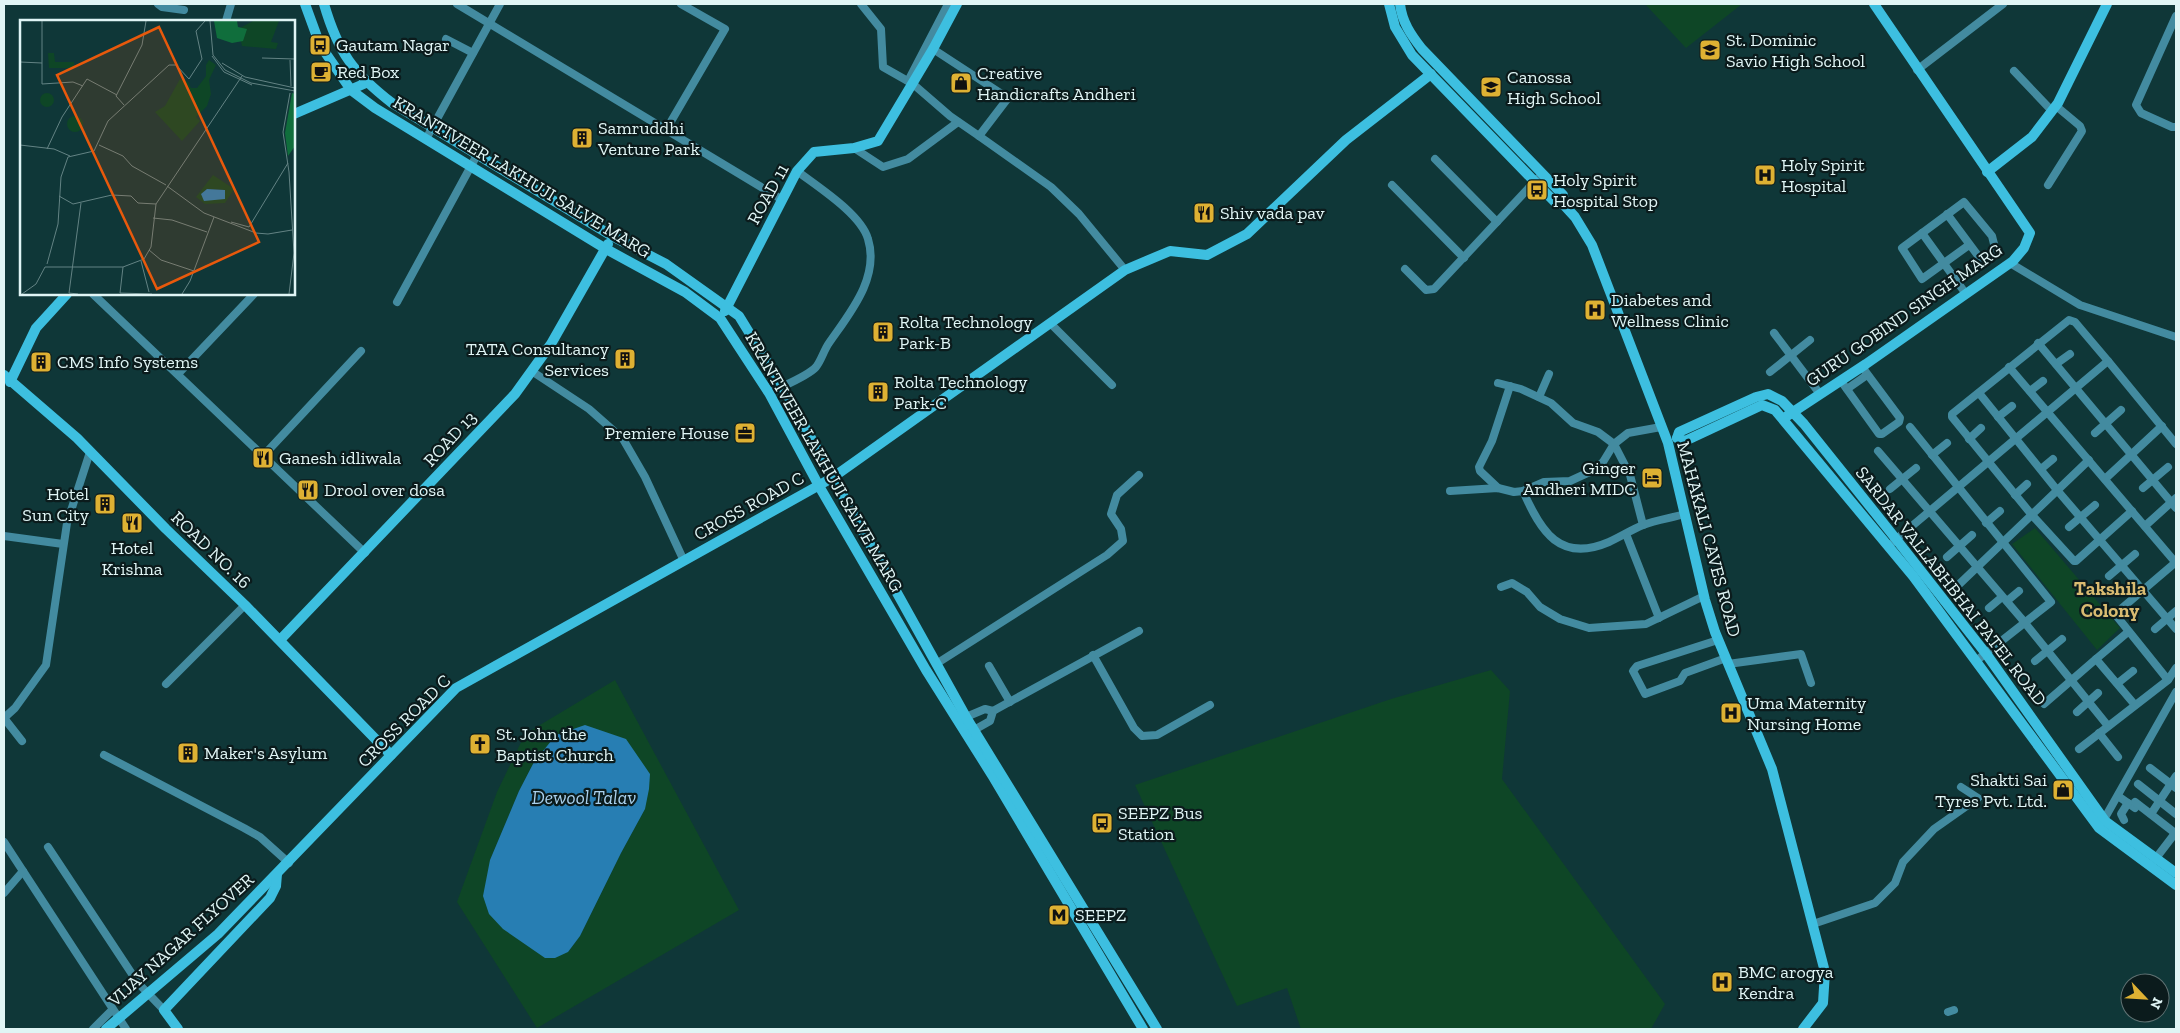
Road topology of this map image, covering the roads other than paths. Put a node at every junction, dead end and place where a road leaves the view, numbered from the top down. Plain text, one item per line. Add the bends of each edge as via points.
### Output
1 (158, 4) edge
2 (231, 4) edge
3 (305, 4) edge
4 (324, 4) edge
5 (457, 4) edge
6 (500, 4) edge
7 (681, 4) edge
8 (862, 4) edge
9 (948, 4) edge
10 (957, 4) edge
11 (1389, 4) edge
12 (1400, 4) edge
13 (1874, 4) edge
14 (2003, 4) edge
15 (2107, 4) edge
16 (184, 10) dead end
17 (2176, 16) edge
18 (226, 20) edge
19 (489, 24) junction
20 (446, 38) dead end
21 (933, 49) junction
22 (473, 54) junction
23 (1917, 70) junction
24 (2014, 71) dead end
25 (1430, 74) junction
26 (366, 82) junction
27 (910, 83) junction
28 (351, 90) junction
29 (2054, 109) junction
30 (295, 114) edge
31 (958, 122) junction
32 (2176, 126) edge
33 (432, 128) junction
34 (666, 130) junction
35 (979, 136) junction
36 (426, 139) junction
37 (854, 148) junction
38 (477, 155) junction
39 (1435, 159) dead end
40 (472, 167) junction
41 (797, 171) junction
42 (1987, 172) junction
43 (1542, 174) junction
44 (1534, 182) junction
45 (1392, 185) dead end
46 (2048, 185) dead end
47 (781, 199) junction
48 (1564, 205) junction
49 (1947, 214) junction
50 (1497, 222) junction
51 (1922, 233) junction
52 (612, 236) junction
53 (1969, 245) junction
54 (606, 249) junction
55 (1464, 258) junction
56 (2010, 263) junction
57 (1944, 264) junction
58 (1405, 269) dead end
59 (1125, 270) junction
60 (1966, 294) junction
61 (66, 295) edge
62 (94, 295) edge
63 (253, 295) edge
64 (396, 302) dead end
65 (728, 308) junction
66 (720, 318) junction
67 (1050, 323) junction
68 (1774, 333) dead end
69 (2176, 337) edge
70 (1810, 340) dead end
71 (2038, 343) junction
72 (360, 351) dead end
73 (2070, 354) dead end
74 (1790, 355) junction
75 (2108, 362) junction
76 (2056, 364) junction
77 (2009, 367) junction
78 (1865, 371) junction
79 (533, 372) junction
80 (1770, 372) dead end
81 (178, 374) junction
82 (1549, 374) dead end
83 (7, 378) edge
84 (2043, 381) dead end
85 (1498, 383) dead end
86 (1112, 384) dead end
87 (1844, 385) junction
88 (782, 386) junction
89 (1510, 386) junction
90 (2076, 389) junction
91 (2030, 391) junction
92 (1978, 392) junction
93 (769, 393) junction
94 (1820, 394) junction
95 (1539, 398) junction
96 (2012, 406) dead end
97 (2121, 410) dead end
98 (1793, 412) junction
99 (2048, 412) junction
100 (1998, 417) junction
101 (1782, 419) junction
102 (2106, 424) junction
103 (2162, 426) junction
104 (1661, 427) junction
105 (1910, 427) dead end
106 (1982, 428) dead end
107 (2095, 433) dead end
108 (2015, 438) junction
109 (1969, 439) junction
110 (1672, 440) junction
111 (1947, 443) dead end
112 (1614, 444) junction
113 (2176, 444) edge
114 (1878, 451) dead end
115 (90, 452) junction
116 (2132, 454) junction
117 (1932, 455) junction
118 (263, 456) junction
119 (2053, 459) dead end
120 (2089, 460) junction
121 (1987, 461) junction
122 (2168, 467) dead end
123 (1916, 468) dead end
124 (2040, 469) junction
125 (1139, 475) dead end
126 (832, 478) junction
127 (1902, 479) junction
128 (2105, 479) junction
129 (2153, 480) junction
130 (2027, 484) dead end
131 (818, 486) junction
132 (1957, 486) junction
133 (1498, 488) junction
134 (2143, 488) dead end
135 (1890, 489) dead end
136 (2057, 490) junction
137 (1450, 491) dead end
138 (1523, 491) junction
139 (2015, 494) junction
140 (2175, 503) edge
141 (2095, 506) dead end
142 (2132, 510) junction
143 (1927, 511) junction
144 (2000, 511) dead end
145 (1685, 514) junction
146 (2031, 514) junction
147 (2081, 517) junction
148 (1986, 523) junction
149 (1644, 525) junction
150 (2145, 526) junction
151 (2069, 527) dead end
152 (1626, 534) junction
153 (1972, 535) dead end
154 (4, 536) edge
155 (1896, 538) junction
156 (2100, 539) junction
157 (2001, 542) junction
158 (63, 544) junction
159 (1888, 546) junction
160 (1959, 547) junction
161 (365, 553) junction
162 (2135, 554) dead end
163 (1947, 557) dead end
164 (684, 561) junction
165 (2176, 562) edge
166 (2122, 565) junction
167 (1976, 566) junction
168 (2109, 576) dead end
169 (1501, 587) dead end
170 (2143, 589) junction
171 (2019, 591) dead end
172 (1951, 592) dead end
173 (1704, 596) junction
174 (2004, 599) junction
175 (246, 604) junction
176 (1989, 608) dead end
177 (2176, 611) edge
178 (1659, 618) junction
179 (2167, 619) junction
180 (2026, 624) junction
181 (2155, 629) dead end
182 (2176, 629) edge
183 (1139, 631) dead end
184 (2128, 632) junction
185 (2062, 638) dead end
186 (280, 640) junction
187 (1718, 640) junction
188 (2047, 651) junction
189 (1093, 655) junction
190 (1987, 655) junction
191 (2096, 659) junction
192 (1727, 661) junction
193 (1976, 661) junction
194 (2035, 662) dead end
195 (936, 664) junction
196 (990, 666) dead end
197 (2176, 668) edge
198 (2133, 671) dead end
199 (2071, 680) junction
200 (2168, 680) junction
201 (1811, 683) dead end
202 (166, 684) dead end
203 (2118, 684) junction
204 (2176, 692) edge
205 (2098, 693) dead end
206 (1010, 702) junction
207 (2088, 702) junction
208 (2044, 704) dead end
209 (1210, 705) dead end
210 (2135, 705) junction
211 (993, 711) junction
212 (2077, 712) dead end
213 (966, 717) junction
214 (4, 718) edge
215 (2108, 726) junction
216 (974, 730) junction
217 (2099, 733) junction
218 (22, 741) dead end
219 (2079, 748) dead end
220 (391, 755) junction
221 (104, 756) dead end
222 (2118, 757) dead end
223 (2150, 768) dead end
224 (2176, 776) edge
225 (2138, 784) dead end
226 (2174, 786) edge
227 (1961, 787) dead end
228 (2118, 796) junction
229 (2160, 801) junction
230 (2133, 804) junction
231 (2151, 814) junction
232 (2176, 814) edge
233 (2124, 820) dead end
234 (2102, 824) junction
235 (2176, 832) edge
236 (4, 842) edge
237 (48, 847) dead end
238 (2152, 862) junction
239 (288, 863) junction
240 (23, 871) junction
241 (2176, 873) edge
242 (274, 877) junction
243 (2176, 885) edge
244 (4, 893) edge
245 (1813, 924) junction
246 (112, 1010) junction
247 (164, 1010) junction
248 (93, 1029) edge
249 (106, 1029) edge
250 (126, 1029) edge
251 (178, 1029) edge
252 (1143, 1029) edge
253 (1157, 1029) edge
254 (1803, 1029) edge

1 - 16 street
2 - 18 street
3 - 28 main road, KRANTIVEER LAKHUJI SALVE MARG via 320,45
4 - 26 main road, KRANTIVEER LAKHUJI SALVE MARG via 332,32 348,60
5 - 19 street
6 - 19 street
7 - 34 street via 725,29
8 - 27 street via 881,29 882,65
9 - 27 street
10 - 21 main road, ROAD 11
11 - 25 main road, MAHAKALI CAVES ROAD via 1395,27 1412,55
12 - 43 main road, MAHAKALI CAVES ROAD via 1401,15 1422,49
13 - 23 main road, GURU GOBIND SINGH MARG
14 - 23 street
15 - 29 main road
17 - 32 street via 2136,105 2140,113
19 - 22 street
19 - 34 street
20 - 22 street
21 - 27 main road, ROAD 11
21 - 35 street via 1008,98
22 - 33 street
23 - 42 main road, GURU GOBIND SINGH MARG
24 - 29 street
25 - 44 main road, MAHAKALI CAVES ROAD
25 - 59 main road, CROSS ROAD C via 1346,140 1246,234 1207,255 1170,251
26 - 28 main road
26 - 33 main road, KRANTIVEER LAKHUJI SALVE MARG via 404,112
27 - 31 street
27 - 37 main road, ROAD 11 via 878,141
28 - 30 main road
28 - 36 main road, KRANTIVEER LAKHUJI SALVE MARG
29 - 42 main road via 2032,137
29 - 46 street via 2080,126 2082,131
31 - 35 street
31 - 37 street via 908,159 883,167
33 - 36 street
33 - 38 main road, KRANTIVEER LAKHUJI SALVE MARG
34 - 47 street
35 - 59 street via 1051,187 1079,214
36 - 40 main road, KRANTIVEER LAKHUJI SALVE MARG
37 - 41 main road, ROAD 11 via 814,152
38 - 40 street
38 - 52 main road, KRANTIVEER LAKHUJI SALVE MARG
39 - 50 street
40 - 54 main road, KRANTIVEER LAKHUJI SALVE MARG
40 - 64 street
41 - 47 main road, ROAD 11
41 - 88 street via 847,209 868,238 871,256 868,277 857,301 816,367
42 - 56 main road, GURU GOBIND SINGH MARG via 2030,232 2024,248
43 - 44 street
43 - 48 main road, MAHAKALI CAVES ROAD via 1563,195
44 - 48 main road, MAHAKALI CAVES ROAD via 1555,202
44 - 50 street
45 - 55 street
47 - 65 main road, ROAD 11
48 - 104 main road, MAHAKALI CAVES ROAD via 1592,246
49 - 51 street
49 - 53 street
49 - 53 street via 1966,202 1992,236 1996,252 1982,261
50 - 55 street
51 - 57 street
51 - 57 street via 1901,250 1923,280
52 - 54 main road, ROAD 13
52 - 65 main road, KRANTIVEER LAKHUJI SALVE MARG via 673,269
53 - 57 street
54 - 66 main road, KRANTIVEER LAKHUJI SALVE MARG via 685,292
54 - 79 main road, ROAD 13
55 - 58 street via 1430,291
56 - 60 main road, GURU GOBIND SINGH MARG
56 - 69 street via 2080,305
57 - 60 street
59 - 67 main road, CROSS ROAD C
60 - 78 main road, GURU GOBIND SINGH MARG
61 - 83 main road via 36,328
62 - 81 street
63 - 81 street
65 - 66 main road, ROAD 11
65 - 88 main road, KRANTIVEER LAKHUJI SALVE MARG via 739,316
66 - 93 main road, KRANTIVEER LAKHUJI SALVE MARG
67 - 86 street
67 - 126 main road, CROSS ROAD C
68 - 74 street
70 - 74 street
71 - 75 street via 2071,320
71 - 76 street
71 - 77 street
72 - 118 street
73 - 76 street
74 - 80 street
74 - 94 street
75 - 90 street
75 - 103 street
76 - 90 street
77 - 91 street
77 - 92 street
78 - 87 main road, GURU GOBIND SINGH MARG
78 - 87 street via 1900,418 1882,434
79 - 161 main road, ROAD 13
79 - 164 street via 589,409 623,439 645,477
81 - 118 street
82 - 95 street
83 - 115 main road, ROAD NO. 16
84 - 91 street
85 - 89 street
87 - 94 main road, GURU GOBIND SINGH MARG
88 - 93 street
88 - 126 main road, KRANTIVEER LAKHUJI SALVE MARG
89 - 95 street
89 - 133 street via 1492,441 1479,466 1480,471
90 - 99 street
90 - 102 street
91 - 99 street
92 - 100 street
92 - 109 street via 1951,416
93 - 131 main road, KRANTIVEER LAKHUJI SALVE MARG
94 - 98 main road, GURU GOBIND SINGH MARG
95 - 112 street via 1551,403 1573,423 1598,432
96 - 100 street
97 - 102 street
98 - 101 main road, GURU GOBIND SINGH MARG
98 - 110 main road, SARDAR VALLABHBHAI PATEL ROAD via 1768,394 1679,432
98 - 155 main road, SARDAR VALLABHBHAI PATEL ROAD
99 - 108 street
99 - 120 street
100 - 108 street
101 - 110 main road, SARDAR VALLABHBHAI PATEL ROAD via 1775,410 1762,405 1685,441
101 - 159 main road, SARDAR VALLABHBHAI PATEL ROAD
102 - 107 street
102 - 116 street
103 - 113 street
103 - 116 street
104 - 110 main road, MAHAKALI CAVES ROAD
104 - 112 street via 1628,433
105 - 117 street
106 - 109 street
108 - 121 street
108 - 124 street
109 - 121 street
110 - 145 main road, MAHAKALI CAVES ROAD
111 - 117 street
112 - 138 street via 1594,470 1570,481 1544,482
112 - 149 street via 1630,475
114 - 127 street
115 - 158 street
115 - 175 main road, ROAD NO. 16
116 - 128 street
116 - 129 street
117 - 132 street
118 - 161 street
119 - 124 street
120 - 128 street
120 - 136 street
121 - 132 street
121 - 139 street
122 - 129 street
123 - 127 street
124 - 136 street
125 - 195 street via 1117,495 1111,514 1121,529 1123,541 1107,555
126 - 131 main road, CROSS ROAD C
126 - 195 main road, KRANTIVEER LAKHUJI SALVE MARG
127 - 135 street
127 - 143 street
128 - 142 street
129 - 134 street
129 - 140 street
130 - 139 street
131 - 164 main road, CROSS ROAD C
131 - 252 main road, KRANTIVEER LAKHUJI SALVE MARG
132 - 143 street
132 - 148 street
133 - 137 street
133 - 138 street
136 - 146 street
136 - 147 street
138 - 152 street via 1555,542 1571,549 1588,549
139 - 146 street
140 - 150 street
141 - 147 street
142 - 150 street
142 - 156 street
143 - 155 street
143 - 160 street
144 - 148 street
145 - 149 street
145 - 173 main road, MAHAKALI CAVES ROAD
146 - 156 street via 2074,561
146 - 157 street
147 - 151 street
147 - 156 street
148 - 157 street
149 - 152 street
150 - 165 street
152 - 178 street
153 - 160 street
154 - 158 street
155 - 159 street
155 - 190 main road, SARDAR VALLABHBHAI PATEL ROAD
156 - 166 street
157 - 167 street
157 - 180 street via 2051,602
158 - 214 street via 46,665
159 - 193 main road, SARDAR VALLABHBHAI PATEL ROAD
160 - 163 street
160 - 167 street
161 - 186 main road, ROAD 13
162 - 166 street
164 - 220 main road, CROSS ROAD C via 456,688
165 - 170 street
166 - 168 street
166 - 170 street
167 - 172 street
167 - 174 street
169 - 178 street via 1512,583 1560,619 1589,628 1646,624
170 - 179 street
170 - 184 street via 2115,614
171 - 174 street
173 - 178 street
173 - 187 main road, MAHAKALI CAVES ROAD
174 - 176 street
174 - 180 street
175 - 186 main road, ROAD NO. 16
175 - 202 street
177 - 179 street
179 - 181 street
179 - 182 street
180 - 188 street
180 - 190 street
183 - 189 street
184 - 191 street
184 - 200 street
185 - 188 street
186 - 220 main road, ROAD NO. 16
187 - 192 main road, MAHAKALI CAVES ROAD
187 - 192 street via 1637,666 1632,671 1645,694 1680,681 1685,673
188 - 194 street
188 - 199 street
189 - 206 street
189 - 209 street via 1134,728 1142,736 1157,735
190 - 193 street
190 - 234 main road, SARDAR VALLABHBHAI PATEL ROAD
191 - 199 street
191 - 203 street
192 - 201 street via 1801,654
192 - 245 main road, MAHAKALI CAVES ROAD via 1772,769
193 - 234 main road, SARDAR VALLABHBHAI PATEL ROAD
195 - 213 main road, KRANTIVEER LAKHUJI SALVE MARG
196 - 206 street
197 - 200 street
198 - 203 street
199 - 207 street
199 - 208 street
200 - 210 street
203 - 210 street
204 - 228 street
205 - 207 street
206 - 211 street
207 - 212 street
207 - 215 street
210 - 215 street
211 - 213 street via 985,709
211 - 216 street via 990,721
213 - 216 main road, KRANTIVEER LAKHUJI SALVE MARG
214 - 218 street
215 - 217 street
216 - 253 main road, KRANTIVEER LAKHUJI SALVE MARG
217 - 219 street
217 - 222 street
220 - 239 main road, CROSS ROAD C
221 - 239 street via 244,828 281,854
223 - 226 street
224 - 226 street
225 - 229 street
226 - 229 street
227 - 245 street via 1978,798 1934,829 1903,862 1895,883 1875,903
228 - 230 street
228 - 234 street
229 - 231 street
229 - 232 street
230 - 231 street
230 - 233 street via 2121,814
231 - 235 street
234 - 238 main road, SARDAR VALLABHBHAI PATEL ROAD
235 - 238 street
236 - 240 street
237 - 247 street via 138,983
238 - 241 main road, SARDAR VALLABHBHAI PATEL ROAD
238 - 243 main road, SARDAR VALLABHBHAI PATEL ROAD
239 - 242 main road, CROSS ROAD C
240 - 244 street
240 - 246 street
242 - 247 main road, CROSS ROAD C via 276,886 270,898
242 - 249 main road, VIJAY NAGAR FLYOVER via 218,934
245 - 254 main road, MAHAKALI CAVES ROAD via 1825,972 1823,1003
246 - 248 street
246 - 250 street
247 - 251 main road

